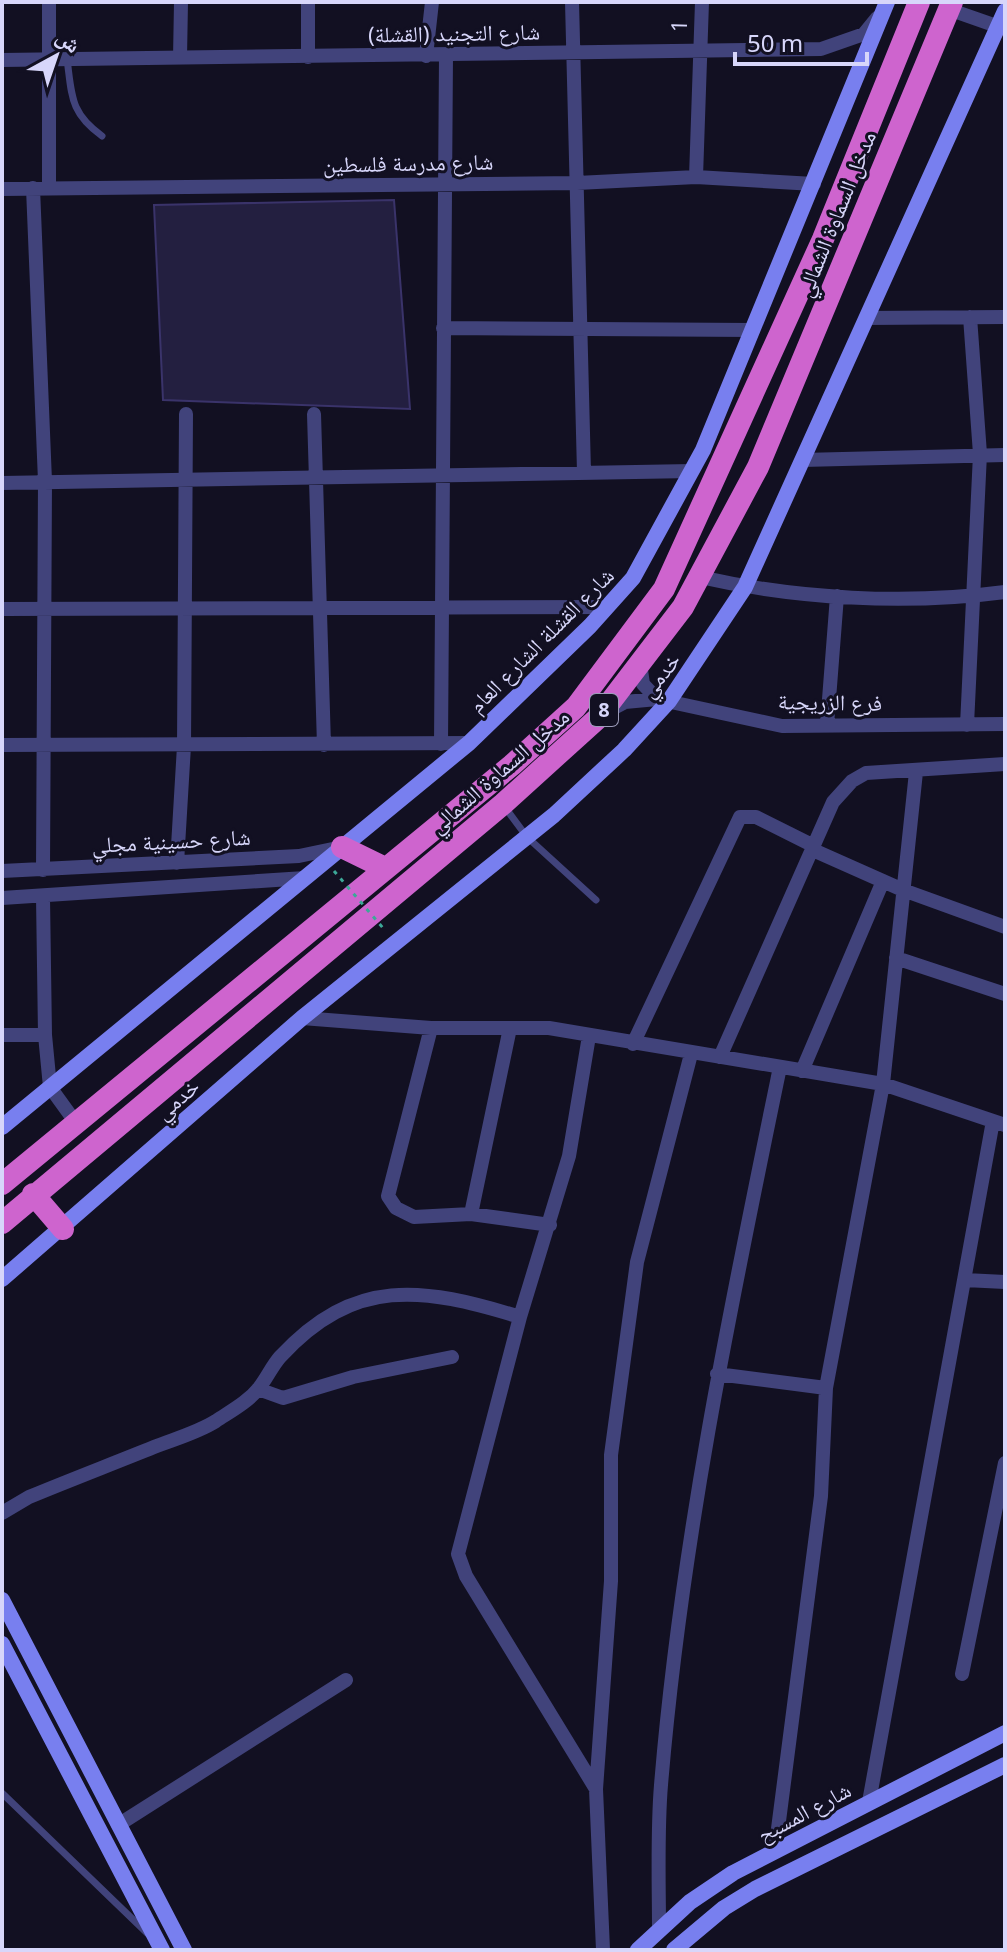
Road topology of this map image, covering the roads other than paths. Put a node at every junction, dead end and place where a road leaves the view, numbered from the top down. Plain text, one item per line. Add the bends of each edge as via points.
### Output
1 (49, 2) edge
2 (181, 2) edge
3 (308, 2) edge
4 (432, 2) edge
5 (572, 2) edge
6 (702, 2) edge
7 (919, 2) edge
8 (884, 6) edge
9 (950, 6) edge
10 (1003, 22) edge
11 (700, 52) junction
12 (574, 53) junction
13 (426, 56) junction
14 (446, 56) junction
15 (308, 57) junction
16 (180, 58) junction
17 (51, 59) junction
18 (67, 59) junction
19 (2, 60) edge
20 (102, 136) dead end
21 (696, 177) junction
22 (577, 183) junction
23 (814, 184) junction
24 (445, 185) junction
25 (33, 188) junction
26 (49, 188) junction
27 (2, 189) edge
28 (970, 317) junction
29 (1005, 317) edge
30 (866, 318) junction
31 (580, 327) junction
32 (443, 328) junction
33 (753, 330) junction
34 (186, 414) dead end
35 (314, 414) dead end
36 (980, 454) junction
37 (1005, 455) edge
38 (802, 460) junction
39 (692, 471) junction
40 (584, 472) junction
41 (442, 474) junction
42 (317, 476) junction
43 (186, 478) junction
44 (45, 481) junction
45 (2, 483) edge
46 (700, 577) junction
47 (745, 587) junction
48 (1005, 592) edge
49 (837, 596) junction
50 (972, 596) junction
51 (607, 607) junction
52 (46, 608) junction
53 (444, 608) junction
54 (2, 609) edge
55 (186, 609) junction
56 (320, 609) junction
57 (640, 663) junction
58 (663, 700) junction
59 (598, 718) junction
60 (1005, 724) edge
61 (827, 725) junction
62 (967, 725) junction
63 (469, 743) junction
64 (441, 744) junction
65 (2, 745) edge
66 (324, 745) junction
67 (184, 746) junction
68 (45, 747) junction
69 (1005, 764) edge
70 (916, 772) junction
71 (503, 804) junction
72 (527, 837) junction
73 (342, 847) junction
74 (813, 848) junction
75 (177, 863) junction
76 (385, 868) junction
77 (43, 870) junction
78 (2, 871) edge
79 (305, 878) junction
80 (883, 881) junction
81 (903, 890) junction
82 (43, 897) junction
83 (2, 898) edge
84 (596, 900) dead end
85 (1005, 927) edge
86 (896, 958) junction
87 (1005, 994) edge
88 (302, 1018) junction
89 (431, 1028) junction
90 (510, 1028) junction
91 (2, 1035) edge
92 (45, 1035) junction
93 (589, 1036) junction
94 (633, 1044) junction
95 (691, 1054) junction
96 (720, 1057) junction
97 (780, 1067) junction
98 (802, 1071) junction
99 (883, 1084) junction
100 (50, 1087) junction
101 (76, 1123) junction
102 (999, 1123) edge
103 (2, 1127) edge
104 (2, 1184) edge
105 (33, 1194) junction
106 (471, 1214) junction
107 (2, 1223) edge
108 (550, 1225) junction
109 (63, 1229) junction
110 (2, 1279) edge
111 (965, 1280) junction
112 (1005, 1282) edge
113 (520, 1317) junction
114 (452, 1357) dead end
115 (717, 1374) junction
116 (826, 1388) junction
117 (258, 1389) junction
118 (1005, 1463) edge
119 (2, 1513) edge
120 (2, 1600) edge
121 (2, 1644) edge
122 (962, 1674) dead end
123 (346, 1680) dead end
124 (1005, 1733) edge
125 (1005, 1765) edge
126 (596, 1789) junction
127 (2, 1793) edge
128 (869, 1802) junction
129 (118, 1825) junction
130 (775, 1852) junction
131 (659, 1931) junction
132 (692, 1932) junction
133 (161, 1948) edge
134 (184, 1950) edge
135 (603, 1950) edge
136 (638, 1950) edge
137 (674, 1950) edge
138 (693, 1950) edge

1 - 17 street
2 - 16 street
3 - 15 street
4 - 13 street
5 - 12 street
6 - 11 street, 1
7 - 76 highway, مدخل السماوة الشمالي / 8 via 823,239 664,589 576,707
8 - 11 street, شارع التجنيد (القشلة) via 864,34 821,49
8 - 23 main road, شارع القشلة الشارع العام
9 - 10 street
9 - 46 highway, مدخل السماوة الشمالي / 8 via 758,467
10 - 30 main road, خدمي
11 - 12 street, شارع التجنيد (القشلة)
11 - 21 street, 1
12 - 14 street, شارع التجنيد (القشلة)
12 - 22 street
13 - 14 street, شارع التجنيد (القشلة)
13 - 15 street, شارع التجنيد (القشلة)
14 - 24 street
15 - 16 street, شارع التجنيد (القشلة)
16 - 18 street, شارع التجنيد (القشلة)
17 - 18 street, شارع التجنيد (القشلة)
17 - 19 street, شارع التجنيد (القشلة)
17 - 26 street
18 - 20 lane via 73,105 82,122
21 - 22 street, شارع مدرسة فلسطين
21 - 23 street, شارع مدرسة فلسطين
22 - 24 street, شارع مدرسة فلسطين
22 - 31 street
23 - 33 main road, شارع القشلة الشارع العام
24 - 26 street, شارع مدرسة فلسطين
24 - 32 street
25 - 26 street, شارع مدرسة فلسطين
25 - 27 street, شارع مدرسة فلسطين
25 - 44 street
28 - 29 street
28 - 30 street
28 - 36 street
30 - 38 main road, خدمي
31 - 32 street
31 - 33 street
31 - 40 street
32 - 41 street
33 - 39 main road, شارع القشلة الشارع العام
34 - 43 street
35 - 42 street
36 - 37 street
36 - 38 street
36 - 50 street
38 - 47 main road, خدمي
39 - 40 street
39 - 51 main road, شارع القشلة الشارع العام via 633,578
40 - 41 street
41 - 42 street
41 - 53 street
42 - 43 street
42 - 56 street
43 - 44 street
43 - 55 street
44 - 45 street
44 - 52 street
46 - 47 street
46 - 57 highway, مدخل السماوة الشمالي / 8
47 - 49 street
47 - 58 main road, خدمي
48 - 50 street
49 - 50 street
49 - 61 street
50 - 62 street
51 - 53 street
51 - 63 main road, شارع القشلة الشارع العام
52 - 54 street
52 - 55 street
52 - 68 street
53 - 56 street
53 - 64 street
55 - 56 street
55 - 67 street
56 - 66 street
57 - 58 street via 643,684
57 - 59 highway, مدخل السماوة الشمالي / 8
58 - 59 street via 625,702
58 - 61 street, فرع الزريجية via 782,726
58 - 72 main road, خدمي via 624,750
59 - 71 highway, مدخل السماوة الشمالي / 8
60 - 62 street, فرع الزريجية
61 - 62 street, فرع الزريجية
63 - 64 street
63 - 73 main road, شارع القشلة الشارع العام
64 - 66 street
65 - 68 street
66 - 67 street
67 - 68 street
67 - 75 street
68 - 77 street
69 - 70 street
70 - 74 street via 866,773 852,781 833,802
70 - 81 street
71 - 72 lane
71 - 105 highway, مدخل السماوة الشمالي / 8
72 - 84 lane
72 - 88 main road, خدمي
73 - 75 street, شارع حسينية مجلي via 299,856
73 - 76 highway
73 - 79 main road, شارع القشلة الشارع العام
74 - 80 street
74 - 94 street via 756,817 740,817
74 - 96 street
75 - 77 street, شارع حسينية مجلي
76 - 101 highway, مدخل السماوة الشمالي / 8
77 - 78 street, شارع حسينية مجلي
79 - 82 street, شارع حسينية مجلي
79 - 100 main road, شارع القشلة الشارع العام
80 - 81 street
80 - 98 street
81 - 85 street
81 - 86 street
82 - 83 street, شارع حسينية مجلي
82 - 92 street
86 - 87 street
86 - 99 street
88 - 89 street
88 - 109 main road, خدمي
89 - 90 street
89 - 106 street via 388,1196 396,1208 414,1217
90 - 93 street
90 - 106 street
91 - 92 street
92 - 100 street
93 - 94 street
93 - 108 street via 569,1156
94 - 95 street
95 - 96 street
95 - 126 street via 637,1262 611,1455 611,1581
96 - 97 street
97 - 98 street
97 - 115 street
98 - 99 street
99 - 102 street
99 - 116 street
100 - 101 street
100 - 103 main road, شارع القشلة الشارع العام
101 - 104 highway, مدخل السماوة الشمالي / 8
102 - 111 street
105 - 107 highway, مدخل السماوة الشمالي / 8
105 - 109 highway
106 - 108 street
108 - 113 street
109 - 110 main road, خدمي
111 - 112 street
111 - 128 street
113 - 117 street via 430,1296 363,1298 337,1309 279,1358
113 - 126 street via 458,1554 466,1576
114 - 117 street via 283,1398
115 - 116 street
115 - 131 street via 675,1649 661,1788
116 - 130 street via 821,1496
117 - 119 street via 211,1424 29,1497
118 - 122 street
120 - 129 main road
121 - 133 main road
123 - 129 street
124 - 128 main road, شارع المسبح
125 - 132 main road via 755,1889
126 - 135 street
127 - 133 lane
128 - 130 main road, شارع المسبح
129 - 134 main road
130 - 131 main road, شارع المسبح via 690,1902
131 - 136 main road, شارع المسبح
132 - 137 main road
132 - 138 street

